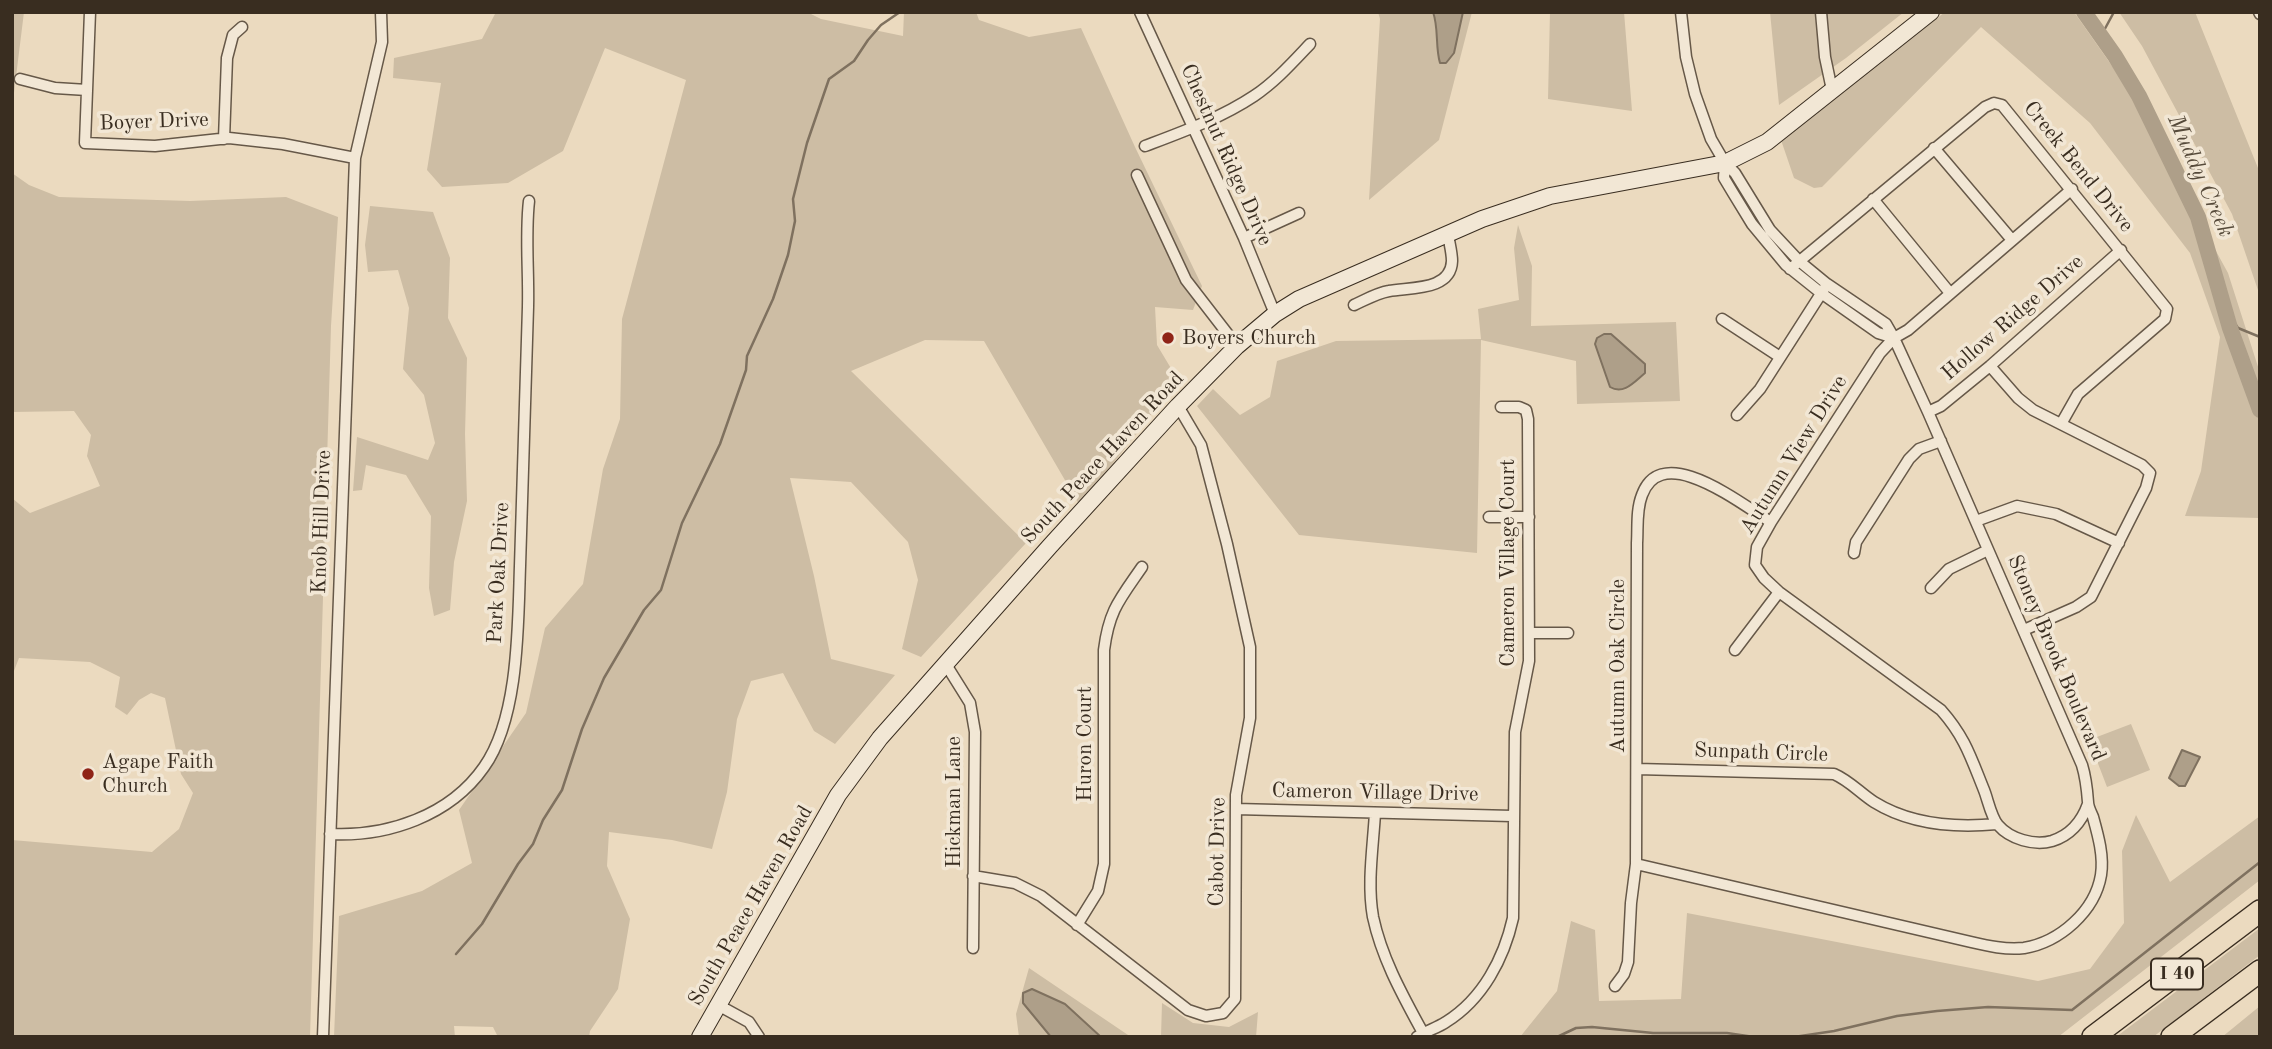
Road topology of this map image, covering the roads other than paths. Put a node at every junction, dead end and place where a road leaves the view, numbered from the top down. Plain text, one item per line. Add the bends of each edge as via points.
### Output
1 (90, 12) edge
2 (381, 12) edge
3 (1140, 12) edge
4 (1681, 12) edge
5 (1821, 12) edge
6 (1931, 12) edge
7 (242, 27) dead end
8 (1310, 44) dead end
9 (20, 79) dead end
10 (87, 90) junction
11 (1832, 90) junction
12 (1193, 127) junction
13 (224, 139) junction
14 (1145, 146) dead end
15 (1934, 148) junction
16 (355, 158) junction
17 (1725, 163) junction
18 (1137, 174) dead end
19 (2072, 189) junction
20 (1873, 199) junction
21 (529, 201) dead end
22 (1299, 213) dead end
23 (1448, 234) junction
24 (1244, 238) junction
25 (2012, 240) junction
26 (2121, 250) junction
27 (1795, 265) junction
28 (1824, 289) junction
29 (1950, 293) junction
30 (1354, 304) dead end
31 (1275, 314) junction
32 (1722, 319) dead end
33 (1894, 338) junction
34 (1237, 346) junction
35 (1780, 357) junction
36 (1990, 366) junction
37 (1178, 406) junction
38 (1501, 407) dead end
39 (1928, 412) junction
40 (1737, 415) dead end
41 (2062, 424) junction
42 (1941, 441) junction
43 (1489, 517) dead end
44 (1529, 517) junction
45 (1976, 521) junction
46 (1770, 522) junction
47 (2119, 542) junction
48 (1988, 550) junction
49 (1854, 553) dead end
50 (1142, 567) dead end
51 (1931, 588) dead end
52 (1779, 592) junction
53 (2024, 630) junction
54 (1529, 633) junction
55 (1568, 633) dead end
56 (1735, 650) dead end
57 (945, 663) junction
58 (1637, 769) junction
59 (2088, 804) junction
60 (1236, 809) junction
61 (1375, 813) junction
62 (1513, 816) junction
63 (1997, 824) junction
64 (330, 834) junction
65 (1636, 864) junction
66 (974, 876) junction
67 (2260, 911) edge
68 (1077, 925) junction
69 (973, 948) dead end
70 (2260, 971) edge
71 (1615, 986) dead end
72 (718, 1005) junction
73 (1420, 1035) edge
74 (323, 1037) edge
75 (700, 1037) edge
76 (759, 1037) edge
77 (2093, 1037) edge
78 (2172, 1037) edge

1 - 10 street, Boyer Drive
2 - 16 street, Knob Hill Drive via 382,42
3 - 12 street, Chestnut Ridge Drive
4 - 17 street, Stoney Brook Boulevard via 1695,94
5 - 11 street
6 - 11 main road, South Peace Haven Road
7 - 13 street via 233,35 227,58
8 - 12 street via 1255,96
9 - 10 street
10 - 13 street, Boyer Drive via 85,144 155,146
11 - 17 main road, South Peace Haven Road via 1767,142
12 - 14 street
12 - 24 street, Chestnut Ridge Drive
13 - 16 street, Boyer Drive via 283,144
15 - 19 street, Creek Bend Drive via 1985,107 1998,104
15 - 20 street, Creek Bend Drive
15 - 25 street
16 - 64 street, Knob Hill Drive
17 - 23 main road, South Peace Haven Road via 1550,196
17 - 27 street, Stoney Brook Boulevard via 1724,178 1732,194 1773,251
18 - 34 street via 1186,280
19 - 25 street, Autumn View Drive
19 - 26 street, Creek Bend Drive
20 - 27 street, Creek Bend Drive
20 - 29 street
21 - 64 street, Park Oak Drive via 517,633 509,703 500,736 485,767 446,803 378,832
22 - 24 street
23 - 30 street via 1452,262 1442,281 1386,291
23 - 31 main road, South Peace Haven Road via 1299,299
24 - 31 street, Chestnut Ridge Drive
25 - 29 street, Autumn View Drive
26 - 36 street, Hollow Ridge Drive
26 - 41 street, Creek Bend Drive via 2166,305 2165,320 2078,394
27 - 28 street, Stoney Brook Boulevard
28 - 33 street, Stoney Brook Boulevard via 1886,324
28 - 35 street
29 - 33 street, Autumn View Drive
31 - 34 main road, South Peace Haven Road
32 - 35 street
33 - 39 street, Stoney Brook Boulevard
33 - 46 street, Autumn View Drive
34 - 37 main road, South Peace Haven Road
35 - 40 street
36 - 39 street, Hollow Ridge Drive via 1941,407
36 - 41 street via 2018,398
37 - 57 main road, South Peace Haven Road
37 - 60 street, Cabot Drive via 1201,445 1250,647 1250,718
38 - 44 street, Cameron Village Court via 1526,410
39 - 42 street, Stoney Brook Boulevard
41 - 47 street via 2150,473
42 - 45 street, Stoney Brook Boulevard
42 - 49 street via 1919,449 1909,459 1856,542
43 - 44 street
44 - 54 street, Cameron Village Court
45 - 47 street via 2017,506 2056,514
45 - 48 street, Stoney Brook Boulevard
46 - 52 street, Autumn View Drive via 1757,547 1755,565
46 - 58 street, Autumn Oak Circle via 1684,473 1663,474 1647,483 1638,513
47 - 53 street via 2091,597
48 - 51 street via 1949,569
48 - 53 street, Stoney Brook Boulevard
50 - 68 street, Huron Court via 1114,606 1107,626 1104,864 1098,891
52 - 56 street
52 - 63 street, Autumn View Drive via 1941,710 1962,735
53 - 59 street, Stoney Brook Boulevard via 2082,765
54 - 55 street
54 - 62 street, Cameron Village Court via 1526,685 1515,732
57 - 66 street, Hickman Lane via 970,703 974,724
57 - 72 main road, South Peace Haven Road via 838,795
58 - 63 street, Sunpath Circle via 1834,774 1875,802 1908,817 1952,826
58 - 65 street, Autumn Oak Circle
59 - 63 street via 2075,827 2052,841 2022,840
59 - 65 street, Stoney Brook Boulevard via 2102,863 2094,896 2076,921 2024,948 1996,948
60 - 61 street, Cameron Village Drive
60 - 68 street, Cabot Drive via 1235,999 1223,1013 1206,1016 1188,1010
61 - 62 street, Cameron Village Drive
61 - 73 street via 1373,916
62 - 73 street, Cameron Village Court via 1514,895 1507,943 1478,993 1446,1022
64 - 74 street, Knob Hill Drive
65 - 71 street, Autumn Oak Circle via 1628,962
66 - 68 street, Cabot Drive via 1028,888
66 - 69 street, Hickman Lane
67 - 77 highway, I 40
70 - 78 highway, I 40
72 - 75 main road, South Peace Haven Road
72 - 76 street via 750,1022

